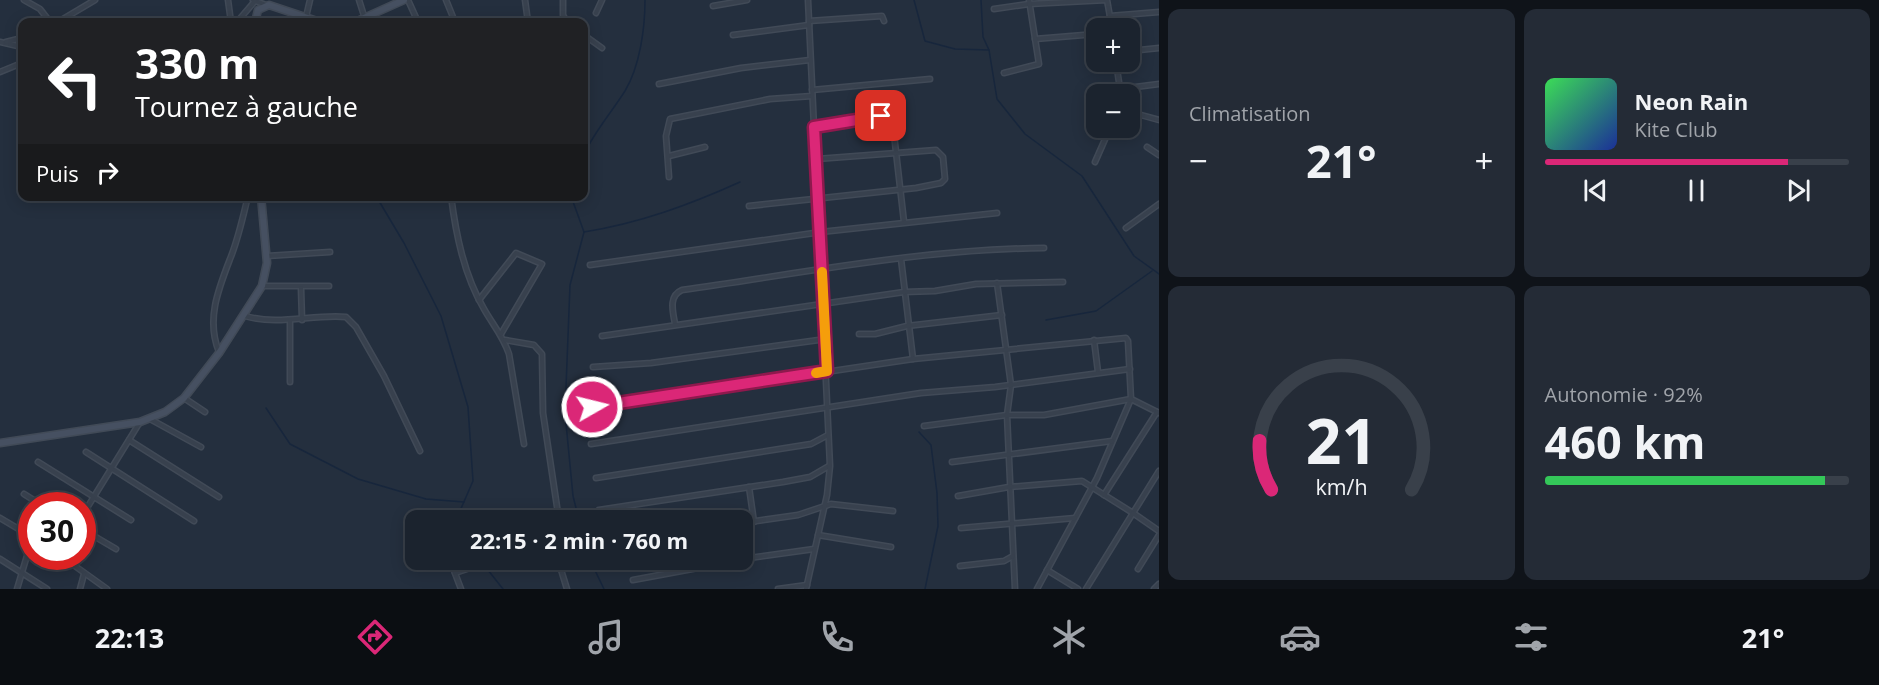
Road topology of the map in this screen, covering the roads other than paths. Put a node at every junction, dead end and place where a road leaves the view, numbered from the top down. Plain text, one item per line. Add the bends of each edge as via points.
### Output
1 (24, 0) edge
2 (95, 0) edge
3 (228, 0) edge
4 (254, 0) edge
5 (310, 0) edge
6 (359, 0) edge
7 (406, 0) edge
8 (446, 0) edge
9 (525, 0) edge
10 (563, 0) edge
11 (602, 0) edge
12 (747, 0) edge
13 (808, 0) edge
14 (1029, 2) edge
15 (271, 3) edge
16 (713, 6) dead end
17 (994, 9) dead end
18 (1159, 12) edge
19 (596, 13) dead end
20 (1110, 16) joint
21 (306, 17) joint
22 (47, 18) edge
23 (65, 18) edge
24 (230, 18) edge
25 (240, 18) edge
26 (256, 18) edge
27 (364, 18) edge
28 (371, 18) edge
29 (416, 18) edge
30 (453, 18) edge
31 (527, 18) edge
32 (565, 18) edge
33 (884, 21) dead end
34 (809, 23) junction
35 (733, 35) dead end
36 (1086, 35) edge
37 (588, 38) edge
38 (18, 39) edge
39 (1035, 39) junction
40 (1, 43) edge
41 (18, 46) edge
42 (602, 48) dead end
43 (1159, 48) edge
44 (1140, 50) edge
45 (810, 60) junction
46 (18, 65) edge
47 (0, 72) edge
48 (1004, 73) dead end
49 (930, 80) dead end
50 (659, 84) dead end
51 (1159, 84) edge
52 (1140, 88) edge
53 (812, 93) junction
54 (1140, 115) edge
55 (1159, 120) edge
56 (814, 127) junction
57 (1106, 138) edge
58 (705, 147) dead end
59 (1147, 147) dead end
60 (895, 153) junction
61 (1159, 155) edge
62 (669, 156) junction
63 (818, 159) junction
64 (1095, 162) dead end
65 (669, 177) dead end
66 (900, 188) junction
67 (819, 197) junction
68 (247, 201) edge
69 (261, 201) edge
70 (452, 201) edge
71 (1159, 204) edge
72 (749, 206) dead end
73 (997, 213) dead end
74 (903, 222) junction
75 (1126, 228) dead end
76 (821, 232) junction
77 (1044, 248) dead end
78 (330, 252) dead end
79 (266, 256) junction
80 (901, 259) junction
81 (590, 265) dead end
82 (822, 268) junction
83 (1062, 282) dead end
84 (997, 283) junction
85 (262, 286) junction
86 (329, 286) dead end
87 (301, 288) junction
88 (904, 292) junction
89 (479, 300) junction
90 (824, 303) junction
91 (244, 315) junction
92 (1002, 315) junction
93 (290, 320) junction
94 (302, 320) junction
95 (675, 324) junction
96 (907, 326) junction
97 (501, 334) junction
98 (859, 334) dead end
99 (602, 336) dead end
100 (826, 339) junction
101 (505, 340) junction
102 (1094, 340) junction
103 (1005, 349) junction
104 (219, 353) junction
105 (913, 359) junction
106 (593, 367) dead end
107 (1130, 369) junction
108 (827, 371) junction
109 (1098, 372) junction
110 (290, 382) dead end
111 (1011, 384) junction
112 (184, 398) junction
113 (1131, 399) junction
114 (592, 407) dead end
115 (829, 407) junction
116 (205, 412) dead end
117 (1158, 412) edge
118 (1007, 415) junction
119 (150, 419) junction
120 (140, 422) junction
121 (924, 426) dead end
122 (829, 435) junction
123 (129, 440) junction
124 (1112, 441) junction
125 (0, 443) edge
126 (524, 444) dead end
127 (591, 444) dead end
128 (201, 447) dead end
129 (420, 451) dead end
130 (86, 452) dead end
131 (1009, 453) junction
132 (38, 462) dead end
133 (952, 462) dead end
134 (830, 466) junction
135 (111, 468) junction
136 (1159, 471) edge
137 (596, 478) dead end
138 (1092, 485) junction
139 (749, 487) junction
140 (1009, 487) junction
141 (85, 492) edge
142 (96, 492) edge
143 (1104, 495) junction
144 (958, 496) dead end
145 (219, 497) dead end
146 (96, 499) edge
147 (824, 505) junction
148 (558, 510) edge
149 (599, 510) dead end
150 (893, 512) dead end
151 (1132, 513) junction
152 (0, 518) edge
153 (1076, 518) junction
154 (131, 520) dead end
155 (194, 521) dead end
156 (754, 522) joint
157 (1012, 524) junction
158 (961, 528) dead end
159 (18, 529) edge
160 (1159, 533) edge
161 (818, 535) junction
162 (96, 537) edge
163 (891, 547) dead end
164 (116, 549) dead end
165 (814, 549) junction
166 (1013, 556) junction
167 (753, 557) edge
168 (0, 559) edge
169 (960, 566) dead end
170 (1138, 569) dead end
171 (79, 570) edge
172 (454, 570) edge
173 (464, 570) edge
174 (561, 570) edge
175 (685, 570) edge
176 (1047, 570) junction
177 (22, 572) junction
178 (455, 573) junction
179 (84, 574) junction
180 (633, 580) dead end
181 (1159, 584) edge
182 (806, 587) edge
183 (17, 589) edge
184 (47, 589) edge
185 (80, 589) edge
186 (107, 589) edge
187 (462, 589) edge
188 (567, 589) edge
189 (778, 589) edge
190 (1016, 589) edge
191 (1037, 589) edge
192 (1078, 589) edge
193 (1086, 589) edge
194 (1154, 589) edge

1 - 22 street
2 - 23 street
3 - 24 street
4 - 15 street
4 - 25 street
5 - 21 street
6 - 27 street
7 - 28 street
7 - 29 street
8 - 30 street
9 - 31 street
10 - 32 street
11 - 19 street
12 - 16 street
13 - 34 street
14 - 17 street
14 - 20 street via 1107,0
14 - 39 street
15 - 21 street
15 - 26 street via 258,10
18 - 20 street
33 - 34 street via 882,16
34 - 35 street
34 - 45 street
36 - 39 street
37 - 42 street
38 - 40 street
39 - 48 street via 1039,64
40 - 41 street
43 - 44 street
45 - 50 street
45 - 53 street
46 - 47 street
49 - 53 street
51 - 52 street
53 - 56 street
53 - 62 street via 670,119 666,128
54 - 55 street
56 - 60 street via 890,116
56 - 63 street
57 - 64 street
58 - 62 street
59 - 61 street
60 - 63 street
60 - 66 street
60 - 66 street via 936,150 943,157 944,182
62 - 65 street
63 - 67 street
66 - 67 street
66 - 74 street
67 - 72 street via 804,202
67 - 76 street
68 - 104 street via 213,316 213,336
69 - 79 street
70 - 89 street via 463,262
71 - 75 street
73 - 74 street
74 - 76 street
76 - 81 street
76 - 82 street
77 - 80 street via 962,251
78 - 79 street
79 - 85 street
80 - 82 street
80 - 88 street
82 - 90 street
82 - 95 street via 682,290 672,300
83 - 84 street
84 - 88 street
84 - 92 street
85 - 87 street
85 - 91 street
86 - 87 street
87 - 94 street
88 - 90 street
88 - 96 street
89 - 97 street
89 - 97 street via 516,253 542,264
90 - 95 street
90 - 100 street
91 - 93 street
91 - 104 street
92 - 96 street
92 - 103 street
93 - 94 street
93 - 110 street
94 - 129 street via 341,316 350,320 398,402
95 - 99 street
96 - 98 street
96 - 105 street
97 - 101 street
100 - 106 street via 661,362
100 - 108 street
101 - 126 street
101 - 148 street via 534,345 542,354 543,413
102 - 103 street
102 - 107 street via 1126,338
102 - 109 street
103 - 105 street
103 - 111 street
104 - 112 street
105 - 108 street
107 - 109 street
107 - 113 street
108 - 114 street
108 - 115 street
109 - 111 street
111 - 115 street
111 - 118 street
112 - 116 street
112 - 119 street
113 - 117 street
113 - 118 street via 1044,415
113 - 124 street
115 - 122 street
115 - 127 street
117 - 143 street
118 - 121 street
118 - 131 street
119 - 120 street
119 - 128 street
120 - 123 street
120 - 125 street
122 - 134 street
122 - 137 street via 811,444
123 - 135 street
123 - 145 street
124 - 131 street
124 - 138 street
130 - 135 street
131 - 133 street
131 - 140 street
132 - 141 street
134 - 139 street via 810,477
134 - 147 street
135 - 142 street
135 - 155 street
136 - 151 street
138 - 140 street via 1082,481
138 - 143 street
138 - 153 street
139 - 149 street
139 - 156 street
140 - 144 street
140 - 157 street
143 - 151 street
146 - 154 street
147 - 150 street
147 - 156 street via 798,515
147 - 161 street
151 - 160 street
151 - 193 street
152 - 159 street
153 - 157 street
153 - 176 street
157 - 158 street
157 - 166 street
160 - 170 street
161 - 163 street
161 - 165 street
162 - 164 street
165 - 167 street
165 - 182 street
166 - 169 street via 1004,561
166 - 190 street
168 - 177 street
171 - 179 street
172 - 178 street
173 - 178 street
174 - 188 street
175 - 180 street
176 - 191 street
176 - 192 street
177 - 183 street
177 - 184 street
178 - 187 street
179 - 185 street
179 - 186 street
181 - 194 street
182 - 189 street

